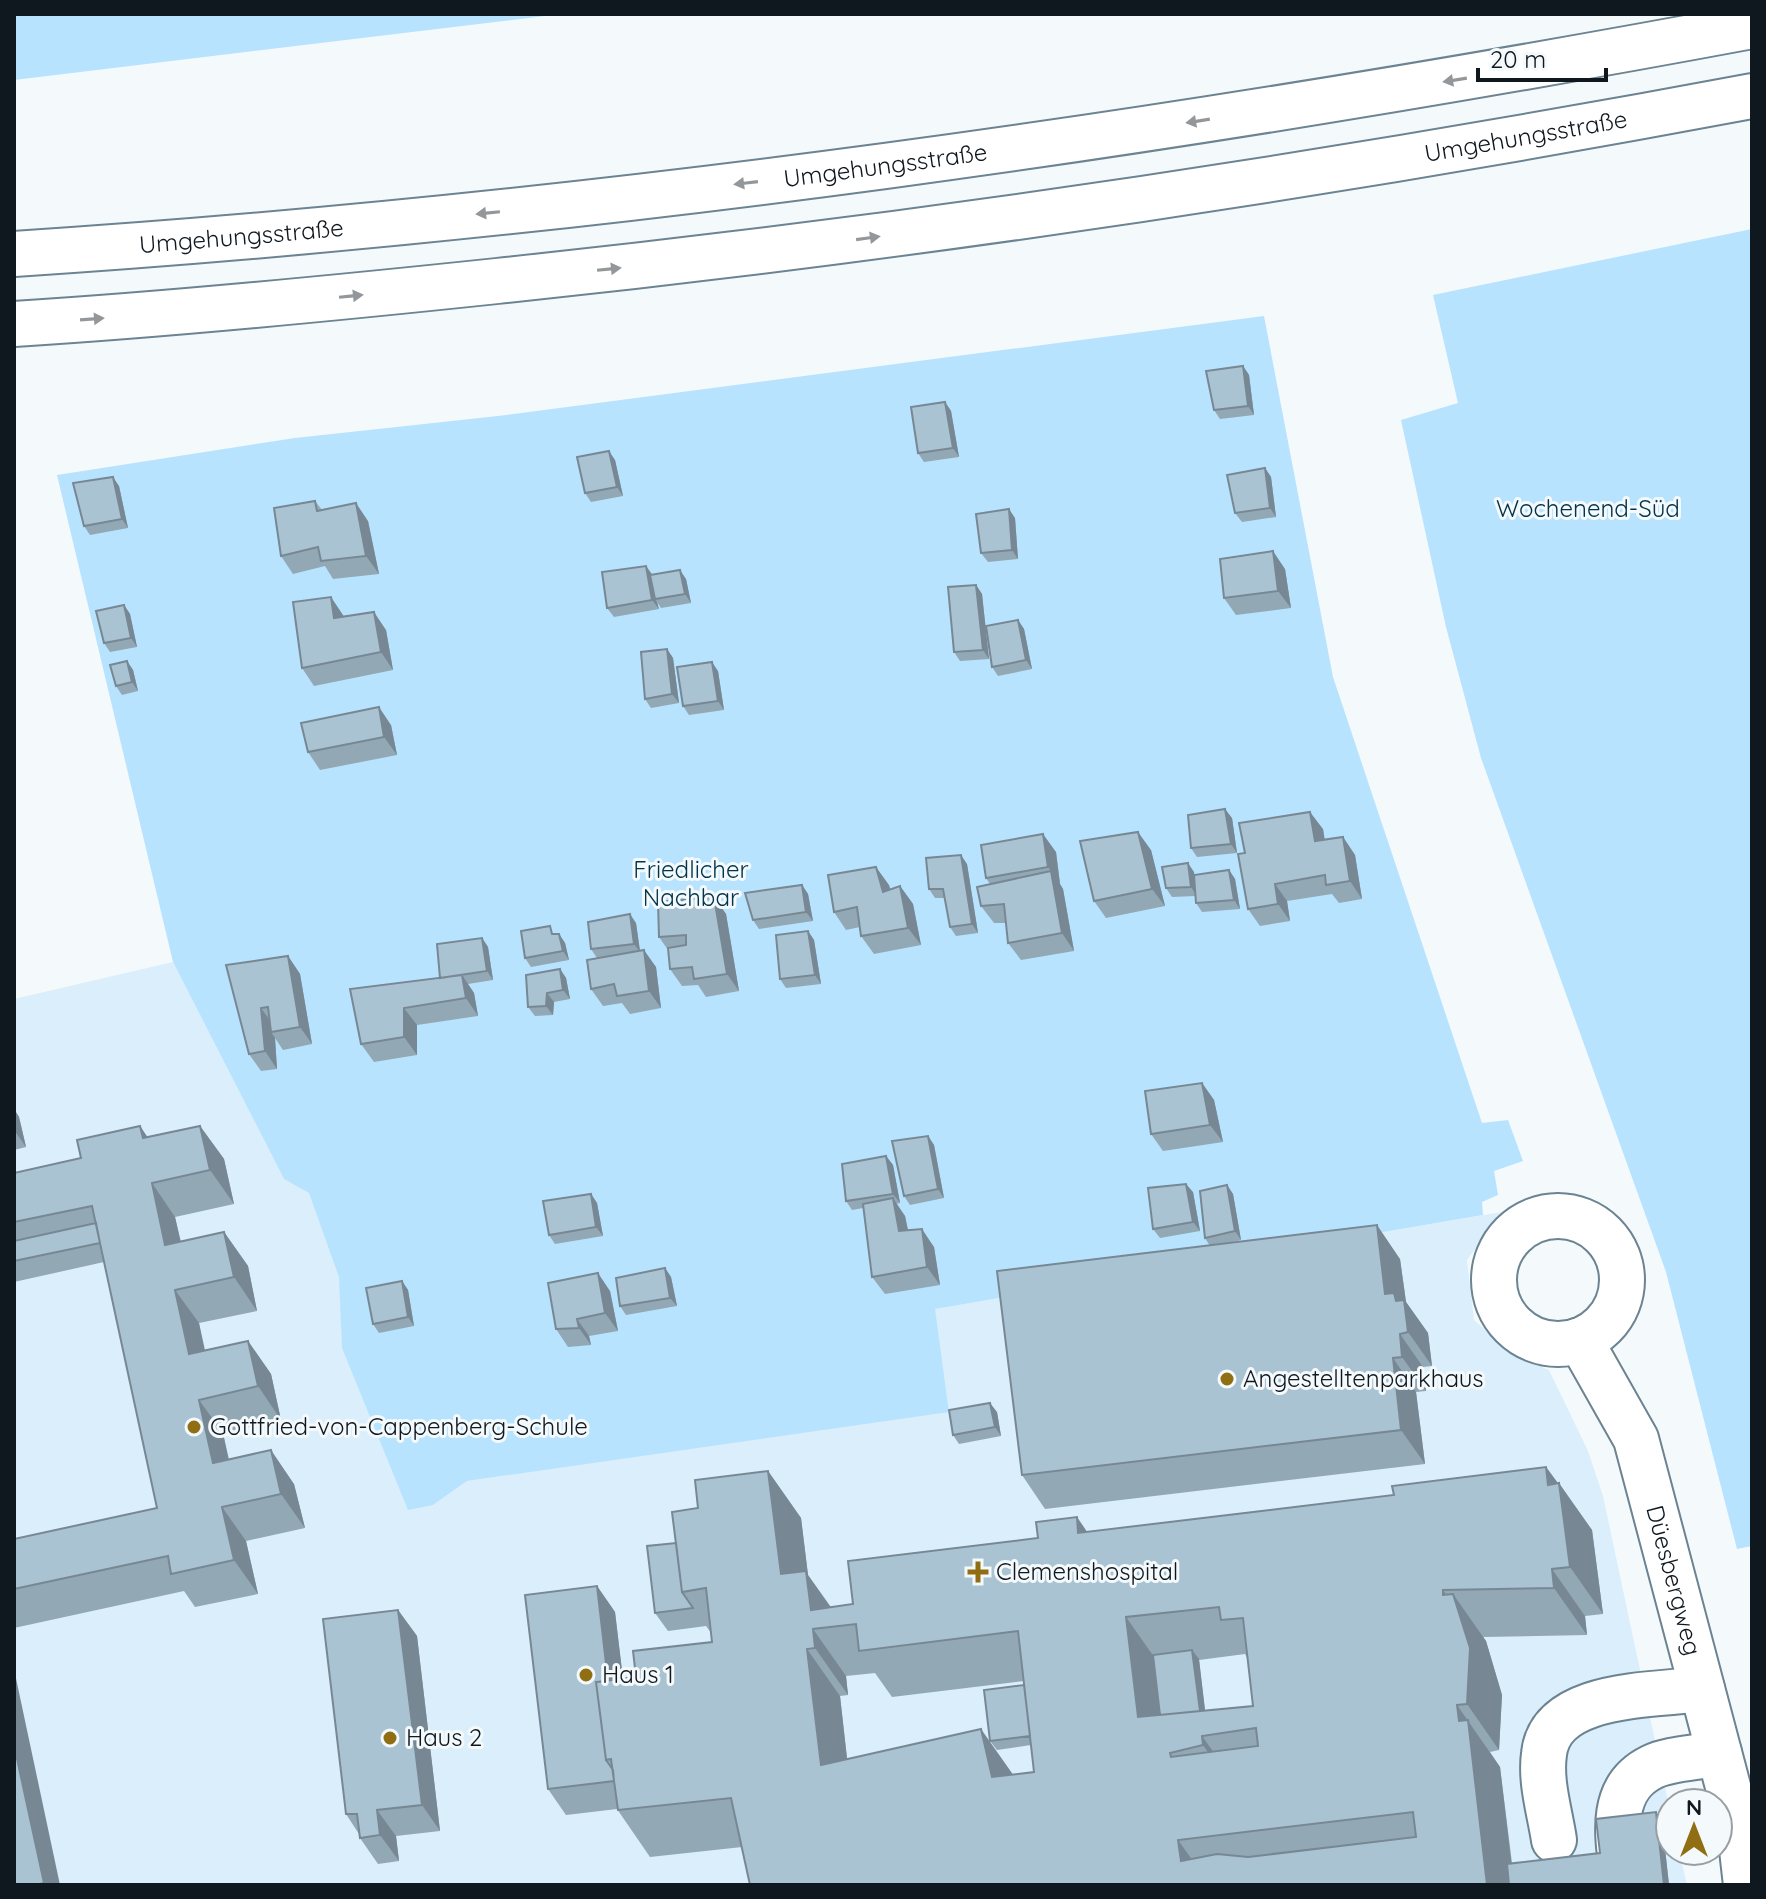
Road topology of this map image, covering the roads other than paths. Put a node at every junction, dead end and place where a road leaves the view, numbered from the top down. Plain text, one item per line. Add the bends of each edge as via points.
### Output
1 (1752, 26) edge
2 (1752, 96) edge
3 (14, 254) edge
4 (14, 324) edge
5 (1580, 1340) dead end
6 (1702, 1689) junction
7 (1719, 1753) junction
8 (1554, 1840) dead end
9 (1746, 1840) edge
10 (1624, 1885) edge
11 (1746, 1885) edge

1 -> 3 main road, Umgehungsstraße via 1313,103 834,173 262,236
4 -> 2 main road, Umgehungsstraße via 280,304 851,240 1203,191
5 - 6 main road, Düesbergweg via 1636,1439
6 - 7 main road, Düesbergweg
6 - 8 main road via 1587,1704 1549,1731 1543,1755
7 - 9 main road, Düesbergweg
7 - 10 main road via 1652,1767 1629,1788 1616,1816
9 - 11 main road, Düesbergweg

